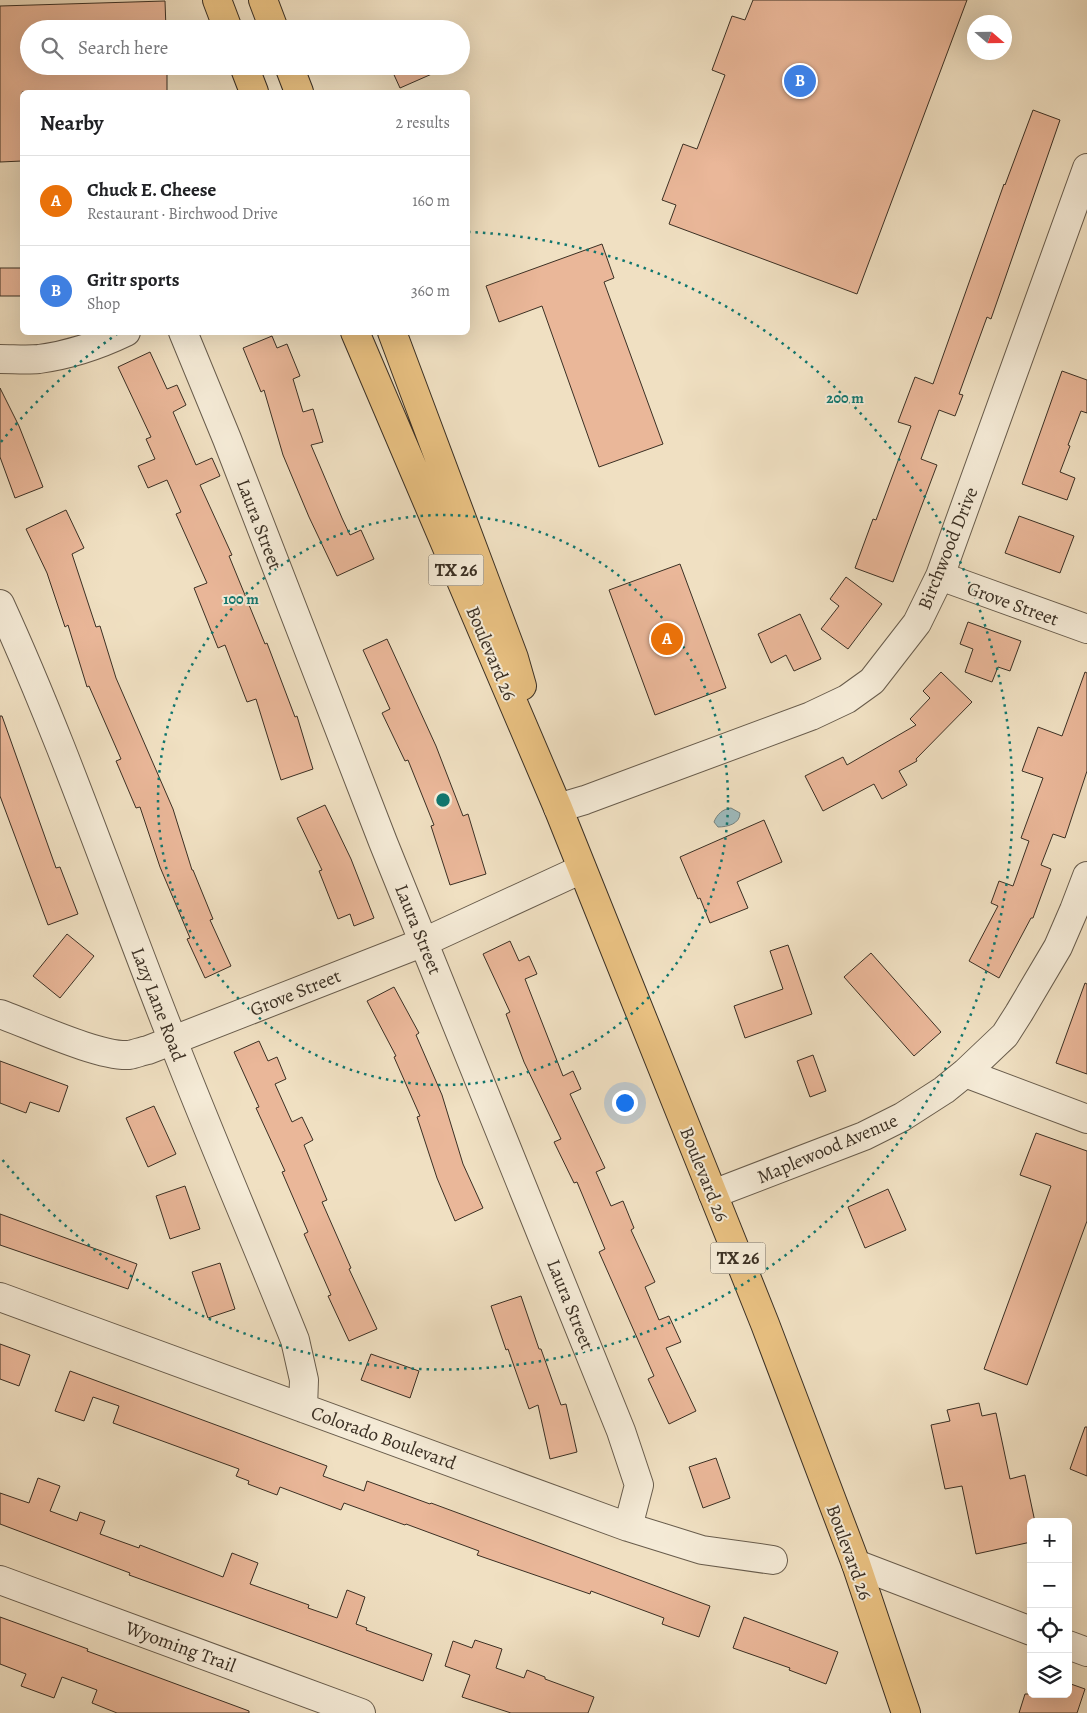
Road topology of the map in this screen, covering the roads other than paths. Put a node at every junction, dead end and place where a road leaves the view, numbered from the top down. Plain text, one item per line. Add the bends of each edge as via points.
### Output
1 (217, 0) edge
2 (263, 0) edge
3 (225, 20) edge
4 (271, 20) edge
5 (247, 75) edge
6 (292, 75) edge
7 (253, 90) edge
8 (298, 90) edge
9 (1087, 168) edge
10 (120, 335) edge
11 (184, 335) edge
12 (356, 335) edge
13 (393, 335) edge
14 (0, 359) edge
15 (940, 576) junction
16 (0, 604) edge
17 (1087, 629) edge
18 (10, 654) edge
19 (558, 808) junction
20 (582, 869) junction
21 (1087, 876) edge
22 (424, 942) junction
23 (0, 1014) edge
24 (172, 1041) junction
25 (965, 1073) junction
26 (1087, 1119) edge
27 (713, 1194) junction
28 (0, 1297) edge
29 (303, 1408) junction
30 (628, 1527) junction
31 (773, 1560) dead end
32 (856, 1564) junction
33 (0, 1580) edge
34 (1027, 1629) edge
35 (361, 1713) edge
36 (906, 1713) edge

1 - 3 main road
2 - 4 main road
5 - 7 main road
6 - 8 main road
9 - 15 street, Birchwood Drive
10 - 14 street via 75,352 38,359
11 - 22 street, Laura Street
12 - 19 main road, Boulevard 26 / TX 26
13 - 19 main road, Boulevard 26 / TX 26 via 514,658
15 - 17 street, Grove Street
15 - 19 street, Birchwood Drive via 917,623 872,681 847,699 811,716
16 - 18 street, Lazy Lane Road
18 - 24 street, Lazy Lane Road via 71,773
19 - 20 main road, Boulevard 26 / TX 26
20 - 22 street, Grove Street
20 - 27 main road, Boulevard 26 / TX 26
21 - 25 street, Maplewood Avenue via 1058,947 1019,1013 1005,1035
22 - 24 street, Grove Street
22 - 30 street, Laura Street via 621,1431 638,1485
23 - 24 street, Grove Street via 110,1053 129,1055
24 - 29 street, Lazy Lane Road via 295,1340 304,1380
25 - 26 street
25 - 27 street, Maplewood Avenue via 944,1090 864,1136
27 - 32 main road, Boulevard 26 / TX 26
28 - 29 street, Colorado Boulevard
29 - 30 street, Colorado Boulevard
30 - 31 street, Colorado Boulevard via 702,1550
32 - 34 street
32 - 36 main road, Boulevard 26 / TX 26
33 - 35 street, Wyoming Trail

